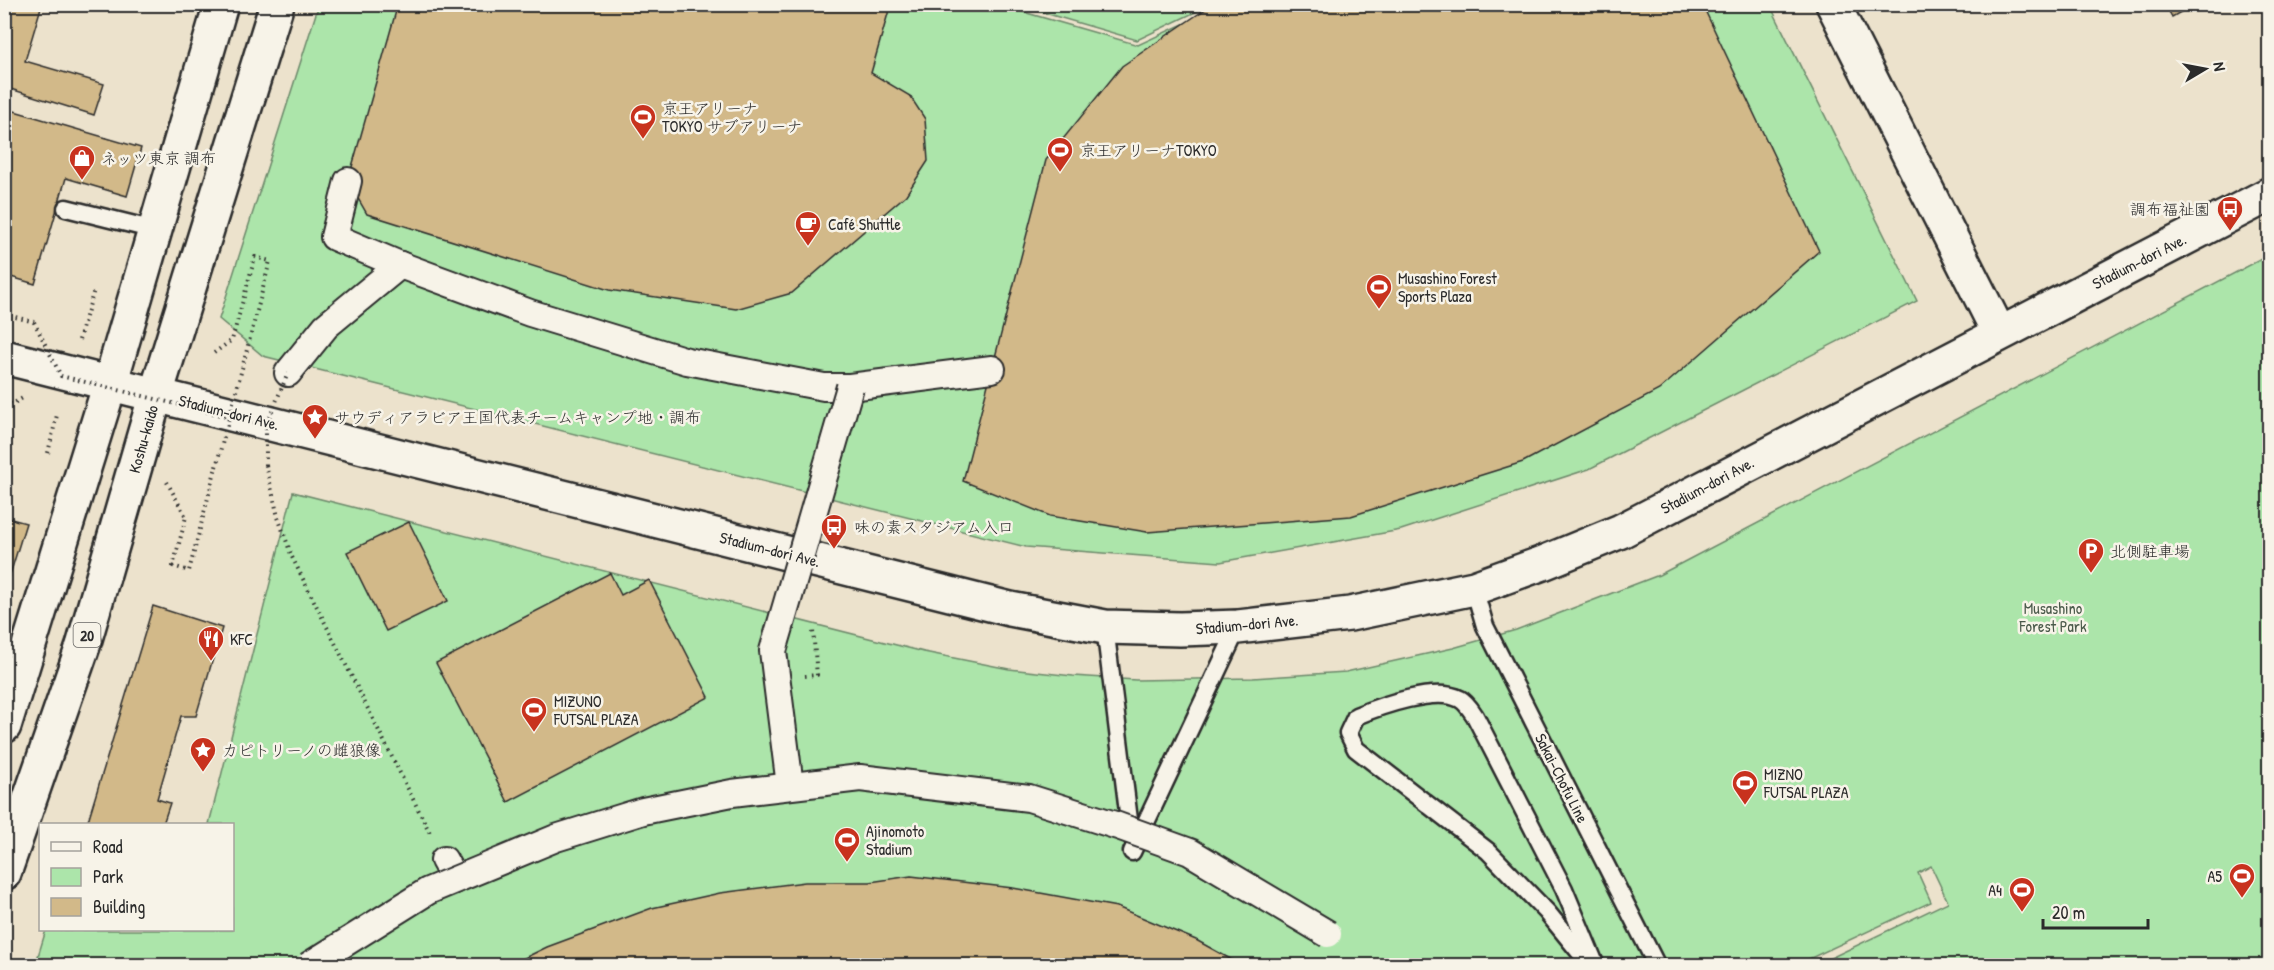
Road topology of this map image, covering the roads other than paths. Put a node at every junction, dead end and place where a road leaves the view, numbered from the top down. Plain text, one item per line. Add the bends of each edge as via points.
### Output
1 (221, 4) edge
2 (277, 4) edge
3 (1833, 4) edge
4 (348, 181) dead end
5 (2270, 194) edge
6 (66, 208) dead end
7 (155, 230) junction
8 (400, 265) junction
9 (1999, 333) junction
10 (4, 357) edge
11 (992, 369) dead end
12 (288, 372) road end
13 (110, 384) junction
14 (850, 387) junction
15 (156, 394) junction
16 (1474, 588) junction
17 (1104, 627) junction
18 (1238, 627) junction
19 (4, 726) edge
20 (790, 786) junction
21 (4, 873) edge
22 (1328, 934) dead end
23 (308, 966) edge
24 (1591, 966) edge
25 (1596, 966) edge
26 (1657, 966) edge

1 - 7 main road
2 - 15 main road, Koshu-kaido / 20
3 - 9 main road
4 - 8 street via 334,237
5 - 9 main road, Stadium-dori Ave.
6 - 7 lane
7 - 13 main road
8 - 12 street via 326,326
8 - 14 street via 530,313 687,361 824,387
9 - 16 main road, Stadium-dori Ave. via 1620,531
10 - 13 main road
11 - 14 street
13 - 15 main road, Stadium-dori Ave.
13 - 19 main road
14 - 20 street, bridge via 773,651
15 - 17 main road, Stadium-dori Ave. via 1010,609
15 - 21 main road, Koshu-kaido / 20 via 83,646
16 - 18 main road, Stadium-dori Ave. via 1350,614
16 - 26 lane, Sakai-Chofu Line via 1485,626
17 - 18 main road, Stadium-dori Ave.
17 - 18 lane via 1132,852
20 - 22 street, bridge via 860,778 1029,798 1190,852
20 - 23 street, bridge via 732,792 644,811 450,870 428,891
24 - 25 lane via 1488,850 1356,749 1348,734 1356,716 1414,698 1444,694 1461,699 1475,716 1564,889

